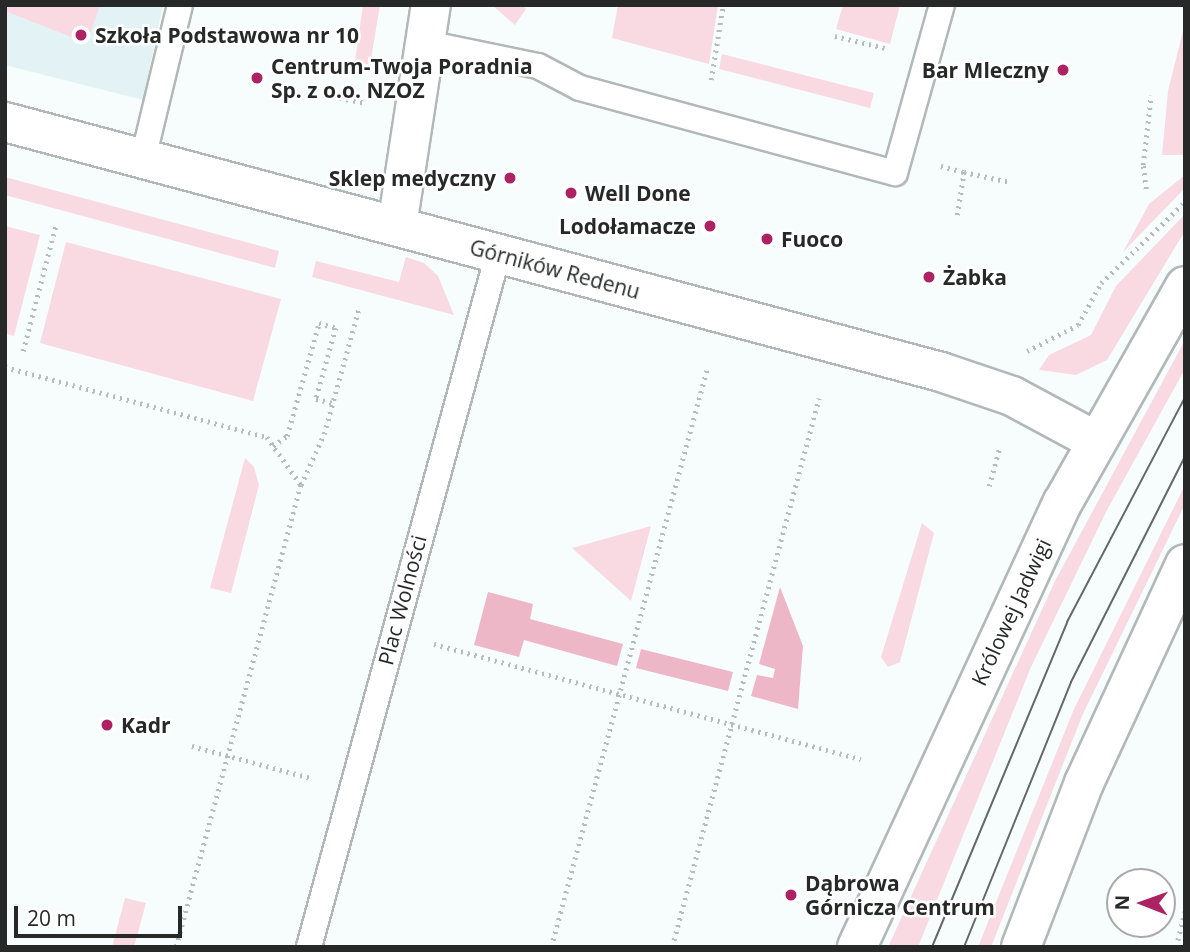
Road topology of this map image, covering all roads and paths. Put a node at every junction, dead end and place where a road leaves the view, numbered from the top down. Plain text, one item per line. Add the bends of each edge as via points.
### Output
1 (180, 5) edge
2 (431, 5) edge
3 (723, 5) edge
4 (943, 5) edge
5 (835, 36) dead end
6 (426, 43) junction
7 (928, 59) junction
8 (1150, 95) dead end
9 (705, 121) junction
10 (5, 122) edge
11 (144, 159) junction
12 (1010, 181) dead end
13 (1146, 189) dead end
14 (1185, 201) edge
15 (957, 215) dead end
16 (56, 225) dead end
17 (397, 226) junction
18 (498, 254) junction
19 (1185, 286) edge
20 (359, 308) dead end
21 (23, 351) dead end
22 (1023, 355) dead end
23 (5, 367) edge
24 (706, 369) dead end
25 (819, 398) dead end
26 (333, 403) junction
27 (1096, 441) junction
28 (273, 446) junction
29 (1000, 446) dead end
30 (301, 485) junction
31 (989, 486) dead end
32 (1185, 564) edge
33 (420, 640) dead end
34 (619, 694) junction
35 (732, 724) junction
36 (192, 746) dead end
37 (228, 756) junction
38 (861, 759) dead end
39 (296, 774) dead end
40 (1185, 911) edge
41 (176, 947) edge
42 (309, 947) edge
43 (551, 947) edge
44 (672, 947) edge
45 (857, 947) edge
46 (1021, 947) edge
47 (1176, 947) edge

1 - 11 lane
2 - 6 street
3 - 9 path
4 - 7 lane
5 - 7 path
6 - 9 lane via 538,66 580,88
6 - 17 street
7 - 9 lane via 895,173
8 - 13 path via 1143,165
10 - 11 street, Górników Redenu
11 - 17 street, Górników Redenu
12 - 15 path via 964,172
14 - 22 path via 1094,291 1078,325 1038,342
16 - 21 path
17 - 18 street, Górników Redenu
18 - 27 street, Górników Redenu via 941,372 1012,396
18 - 42 lane, Plac Wolności
19 - 27 street, Królowej Jadwigi
20 - 26 path
23 - 28 path via 267,437
24 - 34 path
25 - 35 path
26 - 28 path via 316,399 336,328 319,323 286,436
26 - 30 path
27 - 45 street, Królowej Jadwigi via 1024,583
28 - 30 path
29 - 31 path
30 - 37 path
32 - 46 street via 1084,783
33 - 34 path
34 - 35 path
34 - 43 path
35 - 38 path
35 - 44 path
36 - 37 path
37 - 39 path
37 - 41 path
40 - 47 path

